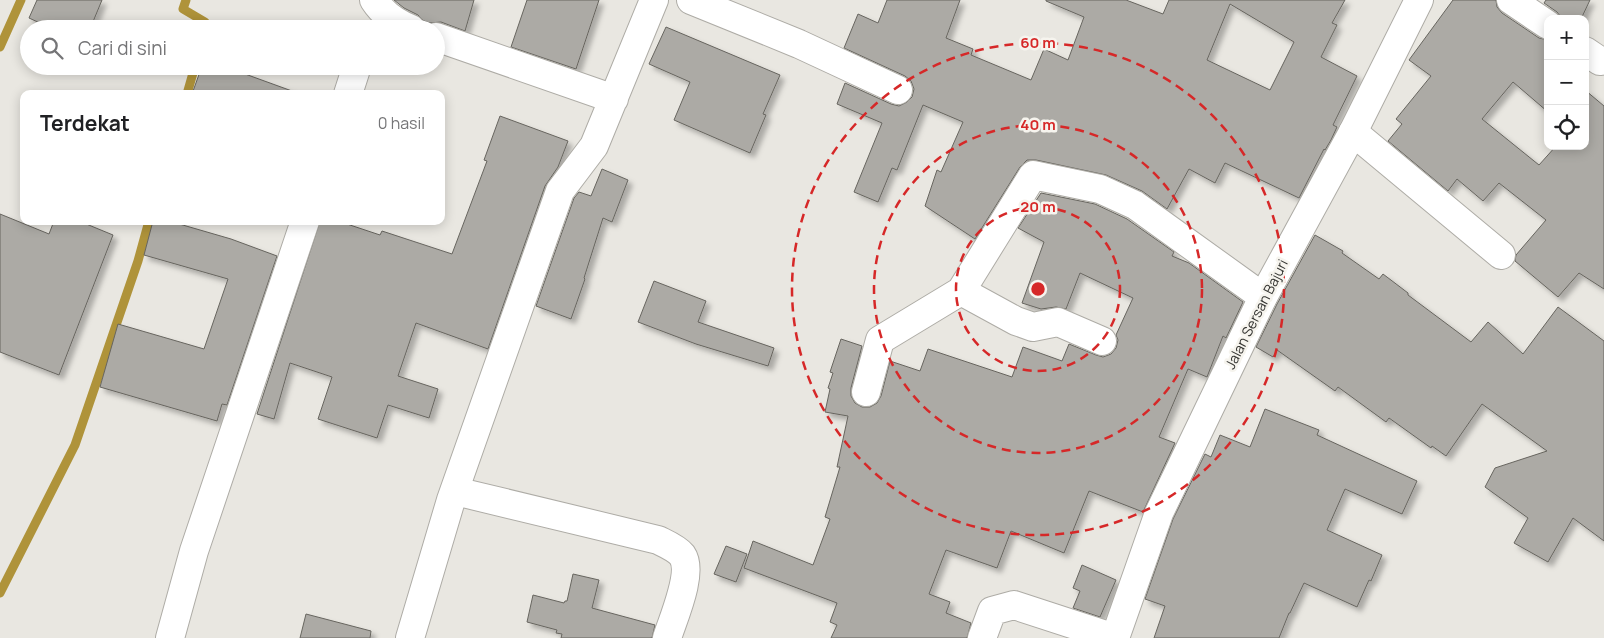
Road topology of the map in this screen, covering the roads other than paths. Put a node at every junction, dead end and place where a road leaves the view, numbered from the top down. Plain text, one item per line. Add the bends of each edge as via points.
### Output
1 (374, 0) edge
2 (654, 0) edge
3 (691, 0) edge
4 (1511, 0) edge
5 (1417, 1) edge
6 (394, 20) edge
7 (1544, 22) edge
8 (445, 40) edge
9 (354, 75) edge
10 (349, 90) edge
11 (898, 90) dead end
12 (614, 98) junction
13 (1353, 132) junction
14 (304, 225) edge
15 (1501, 255) dead end
16 (961, 291) junction
17 (1263, 297) junction
18 (1102, 341) dead end
19 (866, 392) dead end
20 (455, 491) junction
21 (170, 638) edge
22 (410, 638) edge
23 (667, 638) edge
24 (982, 638) edge
25 (1115, 638) edge

1 - 6 street
2 - 12 street
3 - 11 street via 799,44
4 - 7 street
5 - 13 street, Jalan Sersan Bajuri
8 - 12 street
9 - 10 street
12 - 20 street via 594,146 560,191
13 - 15 street
13 - 17 street, Jalan Sersan Bajuri
14 - 21 street via 194,551
16 - 17 street via 1033,175 1100,189 1135,205
16 - 18 street via 1016,321 1033,327 1058,322
16 - 19 street via 880,340
17 - 25 street, Jalan Sersan Bajuri via 1159,513
20 - 22 street
20 - 23 street via 658,540 671,546 682,555 686,578
24 - 25 street via 992,611 1014,605

